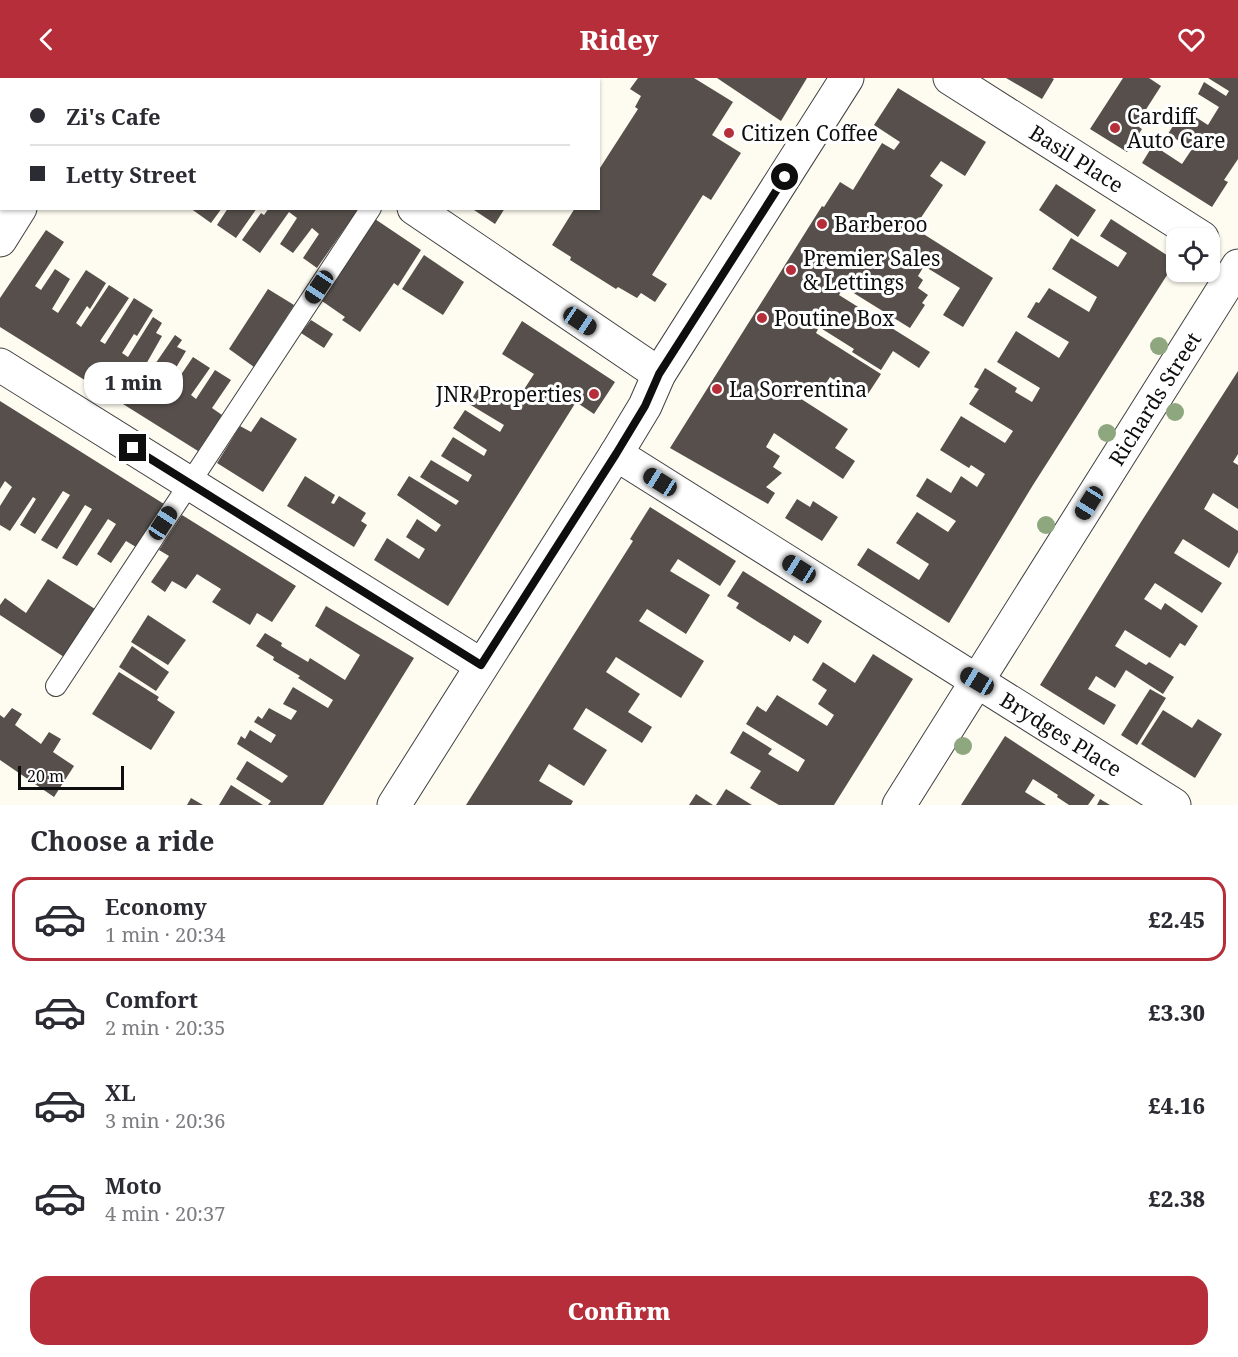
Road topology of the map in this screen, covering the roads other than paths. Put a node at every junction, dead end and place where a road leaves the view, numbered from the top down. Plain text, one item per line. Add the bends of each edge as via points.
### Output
1 (848, 78) edge
2 (950, 78) edge
3 (19, 210) edge
4 (370, 210) edge
5 (417, 210) edge
6 (1186, 228) edge
7 (0, 240) edge
8 (1220, 250) edge
9 (1238, 261) edge
10 (1238, 266) edge
11 (0, 365) edge
12 (659, 374) junction
13 (616, 454) junction
14 (189, 483) junction
15 (481, 665) junction
16 (977, 681) junction
17 (56, 686) dead end
18 (394, 805) edge
19 (899, 805) edge
20 (1174, 805) edge

1 - 12 street
2 - 6 street, Basil Place
3 - 7 street
4 - 14 lane
5 - 12 street
8 - 9 street
10 - 16 street, Richards Street
11 - 14 street
12 - 13 street
13 - 15 street
13 - 16 street, Brydges Place
14 - 15 street
14 - 17 lane
15 - 18 street
16 - 19 street, Richards Street
16 - 20 street, Brydges Place

